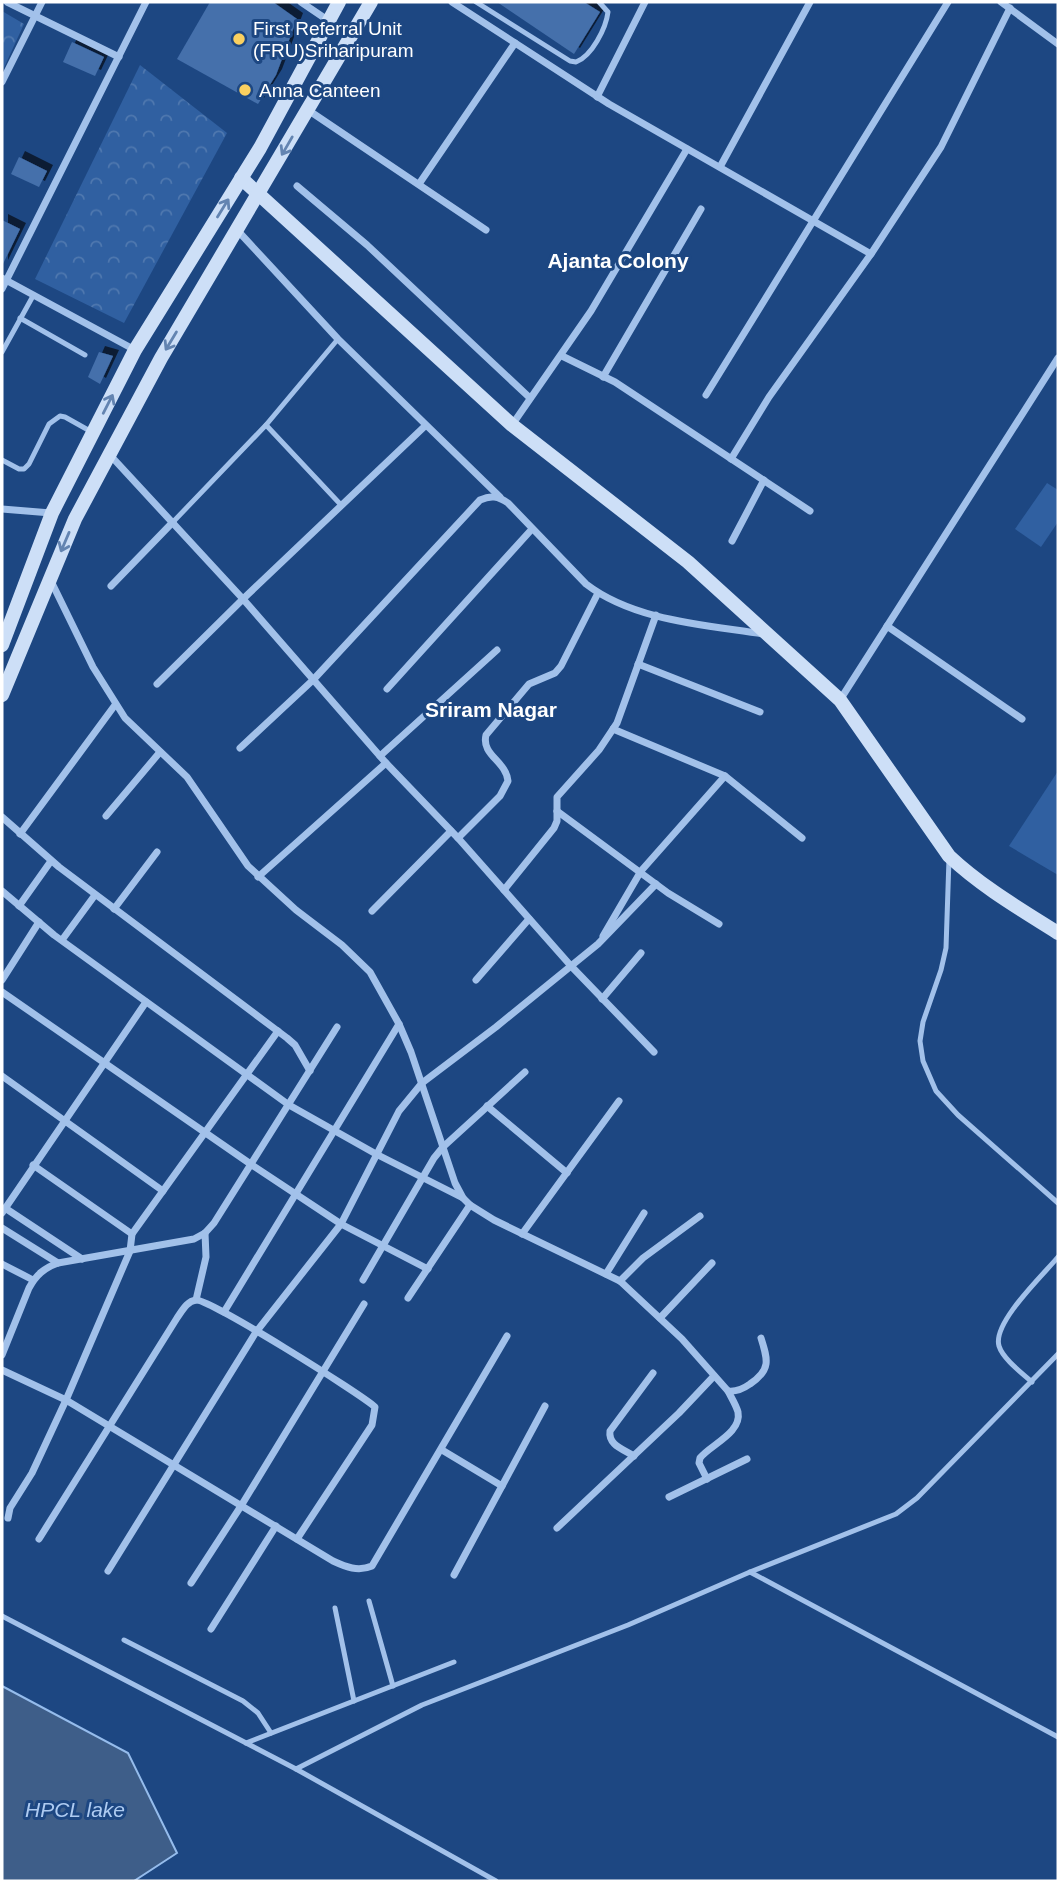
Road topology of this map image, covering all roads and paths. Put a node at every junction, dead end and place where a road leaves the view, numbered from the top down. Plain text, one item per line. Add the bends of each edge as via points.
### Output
1 (7, 2) edge
2 (42, 2) edge
3 (146, 2) edge
4 (301, 2) edge
5 (339, 2) edge
6 (371, 2) edge
7 (452, 2) edge
8 (478, 2) edge
9 (599, 2) edge
10 (645, 2) edge
11 (810, 2) edge
12 (948, 2) edge
13 (1001, 2) edge
14 (1010, 8) junction
15 (35, 17) junction
16 (327, 22) junction
17 (351, 36) junction
18 (515, 43) junction
19 (1058, 44) edge
20 (119, 57) junction
21 (2, 82) edge
22 (597, 97) junction
23 (308, 110) junction
24 (687, 149) junction
25 (720, 167) junction
26 (241, 178) junction
27 (419, 184) junction
28 (298, 186) dead end
29 (260, 194) junction
30 (701, 209) dead end
31 (814, 221) junction
32 (486, 230) dead end
33 (238, 231) junction
34 (871, 254) junction
35 (4, 279) edge
36 (2, 289) edge
37 (33, 296) junction
38 (20, 318) junction
39 (338, 340) junction
40 (135, 350) junction
41 (2, 352) edge
42 (85, 355) dead end
43 (562, 356) junction
44 (1058, 358) edge
45 (603, 377) junction
46 (706, 395) dead end
47 (530, 398) junction
48 (266, 425) junction
49 (512, 425) junction
50 (425, 426) junction
51 (93, 432) junction
52 (109, 455) junction
53 (731, 459) junction
54 (2, 460) edge
55 (764, 480) junction
56 (501, 499) junction
57 (342, 506) junction
58 (2, 509) edge
59 (810, 511) dead end
60 (52, 513) junction
61 (173, 522) junction
62 (532, 528) junction
63 (732, 541) dead end
64 (50, 578) junction
65 (111, 586) dead end
66 (25, 587) junction
67 (598, 593) junction
68 (44, 594) junction
69 (243, 598) junction
70 (656, 615) junction
71 (887, 626) junction
72 (769, 635) junction
73 (2, 645) edge
74 (497, 650) dead end
75 (638, 664) junction
76 (313, 680) junction
77 (157, 684) dead end
78 (387, 689) dead end
79 (2, 695) edge
80 (840, 700) junction
81 (115, 705) junction
82 (760, 712) dead end
83 (1022, 719) dead end
84 (613, 729) junction
85 (240, 748) dead end
86 (160, 752) junction
87 (380, 756) junction
88 (386, 763) junction
89 (725, 776) junction
90 (557, 811) junction
91 (106, 816) dead end
92 (2, 817) edge
93 (452, 831) junction
94 (20, 834) junction
95 (458, 838) junction
96 (802, 838) dead end
97 (157, 852) dead end
98 (949, 856) junction
99 (51, 861) junction
100 (641, 871) junction
101 (258, 877) junction
102 (656, 884) junction
103 (504, 890) junction
104 (2, 891) edge
105 (95, 895) junction
106 (19, 906) junction
107 (114, 909) junction
108 (372, 911) dead end
109 (529, 919) junction
110 (39, 922) junction
111 (719, 923) dead end
112 (1058, 933) edge
113 (62, 940) junction
114 (598, 944) junction
115 (641, 953) dead end
116 (570, 966) junction
117 (2, 980) edge
118 (476, 980) dead end
119 (2, 992) edge
120 (602, 999) junction
121 (146, 1002) junction
122 (399, 1024) junction
123 (337, 1027) dead end
124 (278, 1031) junction
125 (654, 1052) dead end
126 (103, 1063) junction
127 (310, 1071) junction
128 (525, 1072) dead end
129 (246, 1075) junction
130 (2, 1076) edge
131 (422, 1083) junction
132 (618, 1101) dead end
133 (289, 1105) junction
134 (488, 1106) junction
135 (64, 1120) junction
136 (333, 1129) junction
137 (205, 1133) junction
138 (443, 1147) junction
139 (376, 1154) junction
140 (33, 1165) junction
141 (252, 1165) junction
142 (566, 1172) junction
143 (422, 1179) junction
144 (163, 1192) junction
145 (295, 1193) junction
146 (463, 1198) junction
147 (1058, 1203) edge
148 (470, 1205) junction
149 (4, 1206) edge
150 (644, 1213) dead end
151 (700, 1216) dead end
152 (341, 1224) junction
153 (2, 1228) edge
154 (205, 1233) junction
155 (132, 1234) junction
156 (522, 1234) junction
157 (383, 1247) junction
158 (130, 1251) junction
159 (1058, 1257) edge
160 (83, 1259) junction
161 (58, 1263) junction
162 (712, 1263) dead end
163 (2, 1264) edge
164 (428, 1269) junction
165 (606, 1274) junction
166 (33, 1280) junction
167 (363, 1280) dead end
168 (620, 1281) junction
169 (408, 1298) dead end
170 (196, 1300) junction
171 (364, 1304) dead end
172 (223, 1311) junction
173 (660, 1318) junction
174 (256, 1332) junction
175 (507, 1336) dead end
176 (761, 1338) dead end
177 (1058, 1354) edge
178 (2, 1355) edge
179 (2, 1370) edge
180 (322, 1372) junction
181 (653, 1373) dead end
182 (714, 1376) junction
183 (1032, 1382) junction
184 (728, 1391) junction
185 (66, 1401) junction
186 (545, 1405) dead end
187 (110, 1426) junction
188 (442, 1450) junction
189 (634, 1456) junction
190 (747, 1459) dead end
191 (174, 1465) junction
192 (707, 1479) junction
193 (502, 1486) junction
194 (669, 1497) dead end
195 (241, 1506) junction
196 (8, 1518) dead end
197 (276, 1526) junction
198 (558, 1528) dead end
199 (38, 1539) dead end
200 (297, 1539) junction
201 (108, 1571) dead end
202 (750, 1573) junction
203 (454, 1575) dead end
204 (191, 1583) dead end
205 (369, 1601) dead end
206 (335, 1608) dead end
207 (2, 1616) edge
208 (211, 1629) dead end
209 (124, 1640) dead end
210 (454, 1662) dead end
211 (393, 1686) junction
212 (354, 1702) junction
213 (271, 1734) junction
214 (1058, 1737) edge
215 (246, 1743) junction
216 (296, 1769) junction
217 (496, 1881) edge

1 - 15 street
2 - 15 street
3 - 20 street
4 - 16 street
5 - 16 main road
6 - 17 main road
7 - 18 street
8 - 9 lane via 576,62 588,55 607,21 608,12
10 - 22 street
11 - 25 street
12 - 31 street
13 - 14 street
14 - 19 street
14 - 34 street via 941,147
15 - 20 street
15 - 21 street
16 - 17 street
16 - 26 main road
17 - 23 main road
18 - 22 street
18 - 27 street
20 - 35 street
22 - 24 street
23 - 27 street
23 -> 29 main road
24 - 25 street
24 - 43 street
25 - 31 street
26 - 29 main road
40 -> 26 main road
27 - 32 street
28 - 47 street
29 - 33 main road
29 - 49 main road
30 - 45 street
31 - 34 street
31 - 46 street
33 - 39 street
33 -> 52 main road
34 - 53 street via 769,397
35 - 36 street
35 - 37 street
37 - 38 lane
37 - 40 street
38 - 41 lane
38 - 42 lane
39 - 48 lane
39 - 50 street
51 -> 40 main road
43 - 45 street
43 - 47 street
44 - 71 street
45 - 53 street
47 - 49 street
48 - 57 lane
48 - 61 lane
49 - 72 main road via 688,562
50 - 56 street
50 - 57 street
51 - 54 lane via 60,416 49,424 24,468
51 - 60 main road
52 - 61 street
52 -> 64 main road
53 - 55 street
55 - 59 street
55 - 63 street
56 - 62 street
56 - 76 street via 487,496 480,500
57 - 69 street
58 - 60 street
60 - 66 main road
61 - 65 street
61 - 69 street
62 - 67 street
62 - 78 street
64 - 68 main road
64 - 81 street
66 - 68 main road
66 - 73 main road
67 - 70 street
67 - 95 street via 561,666 529,684 486,735 486,750 501,762 508,781 500,796
68 - 79 main road
69 - 76 street
69 - 77 street
70 - 72 street
70 - 75 street
71 - 80 street
71 - 83 street
72 - 80 main road
74 - 87 street
75 - 82 street
75 - 84 street
76 - 85 street
76 - 87 street
80 - 98 main road
81 - 86 street
81 - 94 street
84 - 89 street
84 - 90 street via 557,797
86 - 91 street
86 - 101 street via 196,789
87 - 88 street
88 - 93 street
88 - 101 street
89 - 96 street
89 - 100 street
90 - 100 street
90 - 103 street via 554,828
92 - 94 street
93 - 95 street
93 - 108 street
94 - 99 street
95 - 103 street
97 - 107 street
98 - 112 main road via 997,896
98 - 147 lane via 946,948 923,1022 923,1061 936,1091 958,1115
99 - 105 street
99 - 106 street
100 - 102 street
100 - 114 street
101 - 122 street via 356,957 370,972
102 - 111 street
102 - 114 street
103 - 109 street
104 - 106 street
105 - 107 street
105 - 113 street
106 - 110 street
107 - 124 street
109 - 116 street
109 - 118 street
110 - 113 street
110 - 117 street
113 - 121 street
114 - 116 street
115 - 120 street
116 - 120 street
116 - 131 street
119 - 126 street
120 - 125 street
121 - 126 street
121 - 129 street
122 - 131 street
122 - 136 street
123 - 127 street
124 - 127 street via 295,1045
124 - 129 street
126 - 135 street
126 - 137 street
127 - 133 street
128 - 134 street
129 - 133 street
129 - 137 street
130 - 135 street
131 - 138 street
131 - 139 street via 399,1111
132 - 142 street
133 - 136 street
133 - 141 street
134 - 138 street
134 - 142 street
135 - 140 street
135 - 144 street
136 - 139 street
136 - 145 street
137 - 141 street
137 - 144 street
138 - 143 street
138 - 146 street
139 - 143 street
139 - 152 street
140 - 149 street
140 - 155 street
141 - 145 street
141 - 154 street
142 - 156 street
143 - 146 street
143 - 157 street
144 - 155 street
145 - 152 street
145 - 172 street
146 - 148 street
148 - 156 street
148 - 164 street
149 - 160 street
150 - 165 street
151 - 168 street
152 - 157 street
152 - 174 street
153 - 161 street
154 - 158 street
154 - 170 street via 206,1256
155 - 158 street
156 - 165 street
157 - 164 street
157 - 167 street
158 - 160 street
158 - 185 street
159 - 183 lane via 1013,1310 998,1337 999,1348
160 - 161 street
161 - 166 street
162 - 173 street
163 - 166 street
164 - 169 street
165 - 168 street
166 - 178 street
168 - 173 street
170 - 172 street
170 - 187 street via 177,1318
171 - 180 street
172 - 174 street
173 - 182 street
174 - 180 street
174 - 191 street
175 - 188 street
176 - 184 street via 766,1363 762,1376
177 - 183 lane
179 - 185 street
180 - 195 street
180 - 200 street via 369,1401 375,1415
181 - 189 street via 610,1431 612,1443
182 - 184 street
182 - 189 street
183 - 202 lane via 896,1514
184 - 192 street via 738,1412 737,1422 700,1458
185 - 187 street
185 - 196 street
186 - 193 street
187 - 191 street
187 - 199 street
188 - 193 street
188 - 200 street via 372,1566 363,1570 347,1567
189 - 198 street
190 - 192 street
191 - 195 street
191 - 201 street
192 - 194 street
193 - 203 street
195 - 197 street
195 - 204 street
197 - 200 street
197 - 208 street
202 - 214 lane
202 - 216 lane via 422,1705
205 - 211 lane
206 - 212 lane
207 - 215 lane
209 - 213 lane via 243,1701 258,1713
210 - 211 lane
211 - 212 lane
212 - 213 lane
213 - 215 lane
215 - 216 lane
216 - 217 lane

